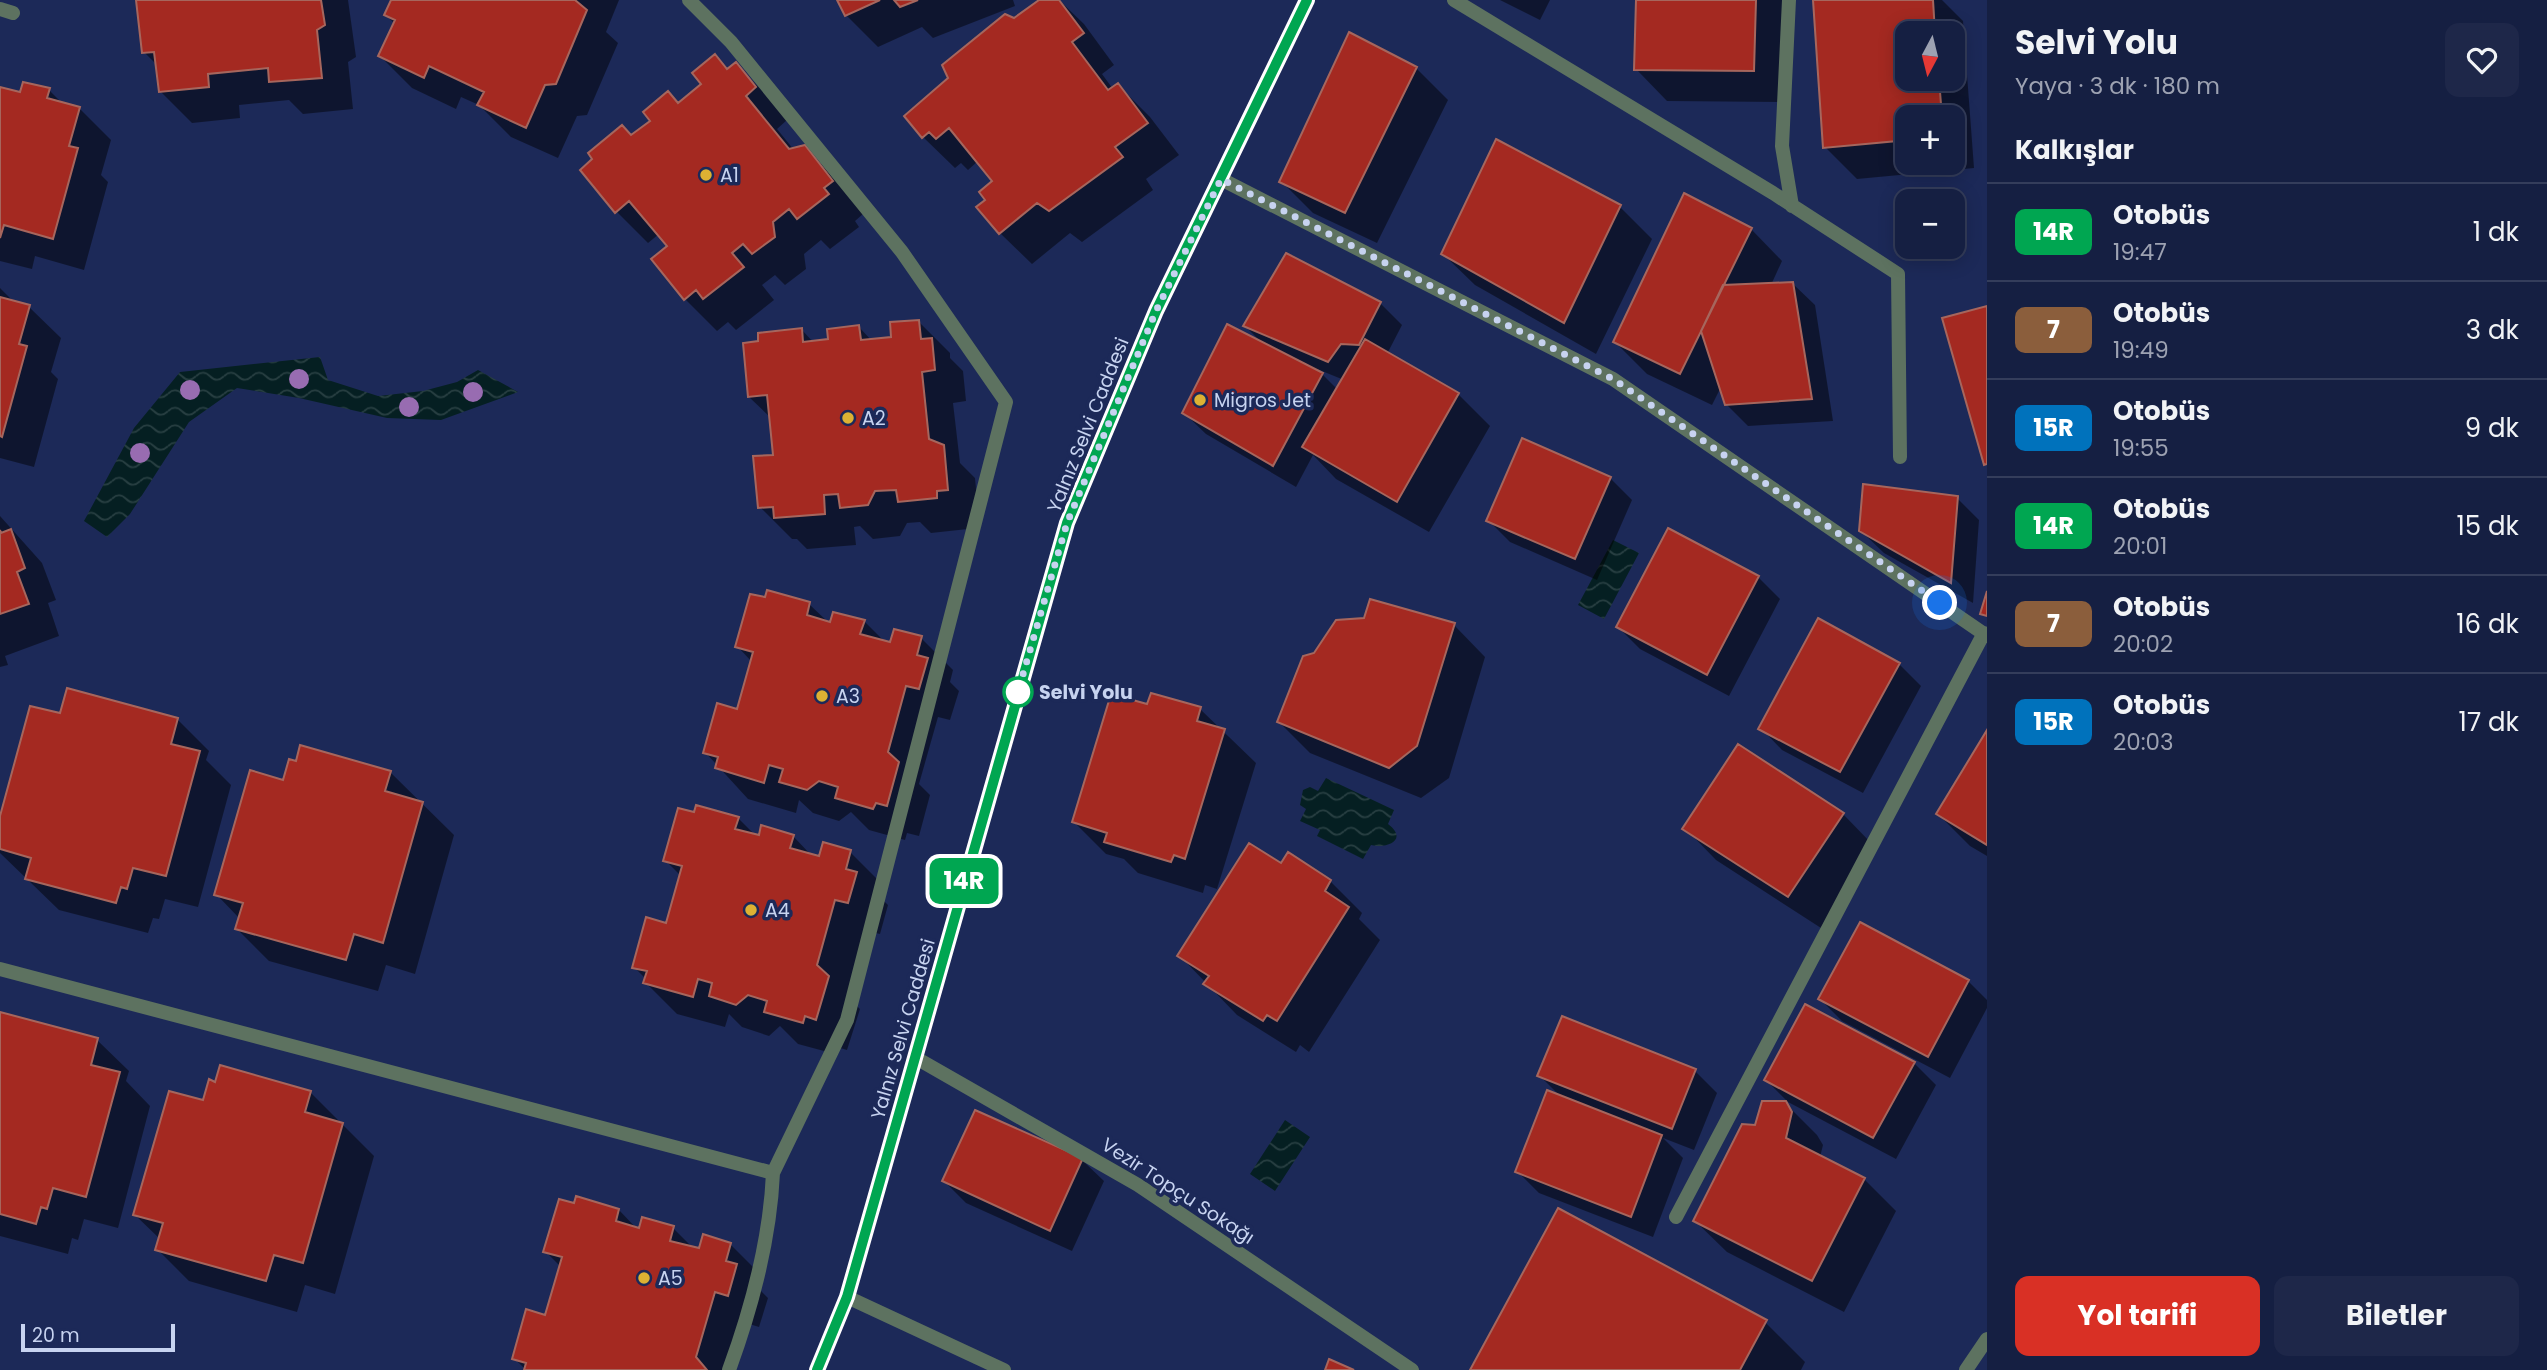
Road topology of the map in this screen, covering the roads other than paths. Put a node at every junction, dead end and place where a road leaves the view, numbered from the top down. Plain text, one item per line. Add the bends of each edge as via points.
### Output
1 (690, 0) edge
2 (1307, 0) edge
3 (1454, 0) edge
4 (1789, 0) edge
5 (1221, 179) junction
6 (1792, 206) junction
7 (1900, 457) dead end
8 (1985, 635) edge
9 (0, 969) edge
10 (916, 1058) junction
11 (773, 1173) junction
12 (1676, 1217) dead end
13 (847, 1297) junction
14 (1987, 1339) edge
15 (729, 1370) edge
16 (817, 1370) edge
17 (1004, 1370) edge
18 (1412, 1370) edge
19 (1966, 1370) edge

1 - 11 street via 732,42 902,252 1006,402 847,1020
2 - 5 street, Yalnız Selvi Caddesi
3 - 6 street
4 - 6 street via 1782,146
5 - 8 street via 1613,379
5 - 10 street, Yalnız Selvi Caddesi via 1156,311 1067,523
6 - 7 street via 1898,274
8 - 12 street
9 - 11 street
10 - 13 street, Yalnız Selvi Caddesi
10 - 18 street, Vezir Topçu Sokağı via 1138,1185
11 - 15 street via 771,1211 752,1302
13 - 16 street, Yalnız Selvi Caddesi
13 - 17 street
14 - 19 street

